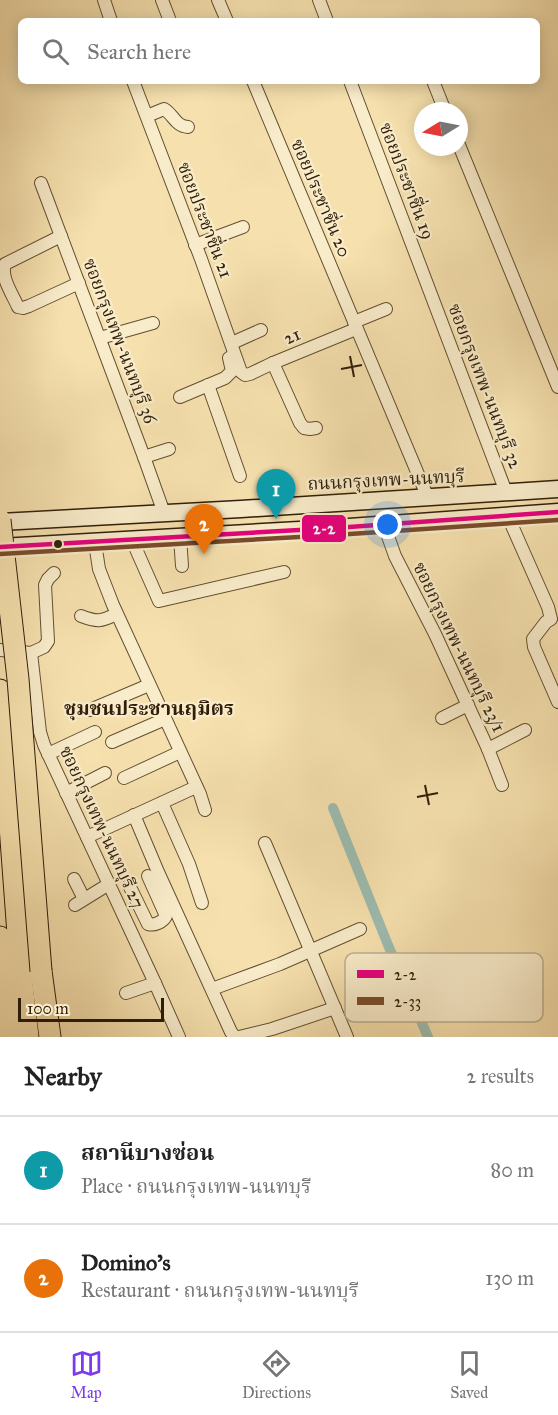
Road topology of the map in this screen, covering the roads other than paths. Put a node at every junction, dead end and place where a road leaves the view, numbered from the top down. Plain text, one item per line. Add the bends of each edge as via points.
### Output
1 (104, 0) edge
2 (162, 0) edge
3 (218, 0) edge
4 (319, 0) edge
5 (110, 18) edge
6 (169, 18) edge
7 (226, 18) edge
8 (326, 18) edge
9 (134, 84) edge
10 (254, 84) edge
11 (351, 84) edge
12 (434, 84) edge
13 (441, 102) edge
14 (147, 116) junction
15 (188, 127) dead end
16 (464, 156) edge
17 (41, 183) dead end
18 (243, 227) dead end
19 (61, 236) junction
20 (195, 245) junction
21 (79, 283) junction
22 (431, 293) joint
23 (386, 309) dead end
24 (153, 323) dead end
25 (355, 325) junction
26 (261, 330) dead end
27 (100, 338) junction
28 (230, 348) junction
29 (273, 363) junction
30 (242, 372) joint
31 (208, 385) junction
32 (558, 387) edge
33 (180, 397) dead end
34 (316, 428) dead end
35 (169, 449) dead end
36 (144, 457) junction
37 (240, 476) dead end
38 (558, 489) edge
39 (506, 492) junction
40 (428, 498) junction
41 (241, 509) junction
42 (558, 512) edge
43 (164, 513) junction
44 (506, 516) junction
45 (0, 521) edge
46 (384, 525) junction
47 (242, 534) junction
48 (180, 537) junction
49 (132, 540) junction
50 (95, 543) junction
51 (0, 547) edge
52 (182, 566) dead end
53 (284, 572) dead end
54 (54, 573) dead end
55 (117, 614) junction
56 (81, 616) dead end
57 (555, 617) edge
58 (0, 650) edge
59 (31, 653) junction
60 (149, 685) junction
61 (0, 690) edge
62 (558, 702) edge
63 (468, 705) junction
64 (90, 710) dead end
65 (442, 718) dead end
66 (165, 719) junction
67 (525, 730) dead end
68 (0, 732) edge
69 (95, 732) dead end
70 (112, 742) dead end
71 (488, 749) junction
72 (180, 752) junction
73 (48, 754) junction
74 (105, 773) dead end
75 (124, 778) dead end
76 (502, 785) dead end
77 (196, 787) junction
78 (66, 793) junction
79 (162, 803) junction
80 (205, 810) dead end
81 (134, 815) junction
82 (87, 837) junction
83 (265, 843) dead end
84 (153, 874) junction
85 (74, 879) dead end
86 (129, 885) junction
87 (111, 888) junction
88 (202, 903) dead end
89 (360, 929) dead end
90 (0, 937) edge
91 (311, 951) junction
92 (155, 983) junction
93 (212, 988) junction
94 (126, 993) dead end
95 (335, 1008) junction
96 (9, 1037) edge
97 (21, 1037) edge
98 (28, 1037) edge
99 (50, 1037) edge
100 (179, 1037) edge
101 (235, 1037) edge
102 (239, 1037) edge
103 (347, 1037) edge

1 - 5 street
2 - 6 street
3 - 7 street
4 - 8 street
9 - 14 street, ซอยประชาชื่น 21
10 - 25 street, ซอยประชาชื่น 20
11 - 22 street, ซอยประชาชื่น 19
12 - 13 street
14 - 15 street via 165,109 181,126
14 - 20 street, ซอยประชาชื่น 21
16 - 32 street
17 - 19 street, ซอยกรุงเทพ-นนทบุรี 36
18 - 20 street
19 - 21 street, ซอยกรุงเทพ-นนทบุรี 36
19 - 21 street via 5,264 6,279 18,307 23,308
20 - 28 street, ซอยประชาชื่น 21
21 - 27 street, ซอยกรุงเทพ-นนทบุรี 36
22 - 39 street, ซอยกรุงเทพ-นนทบุรี 32
23 - 25 street, 21
24 - 27 street
25 - 29 street, 21
25 - 40 street, ซอยประชาชื่น 20
26 - 28 street
27 - 36 street, ซอยกรุงเทพ-นนทบุรี 36
28 - 30 street, ซอยประชาชื่น 21
28 - 31 street via 232,370 225,378
29 - 30 street, 21 via 250,374
29 - 34 street via 300,423 304,428
31 - 33 street
31 - 37 street
35 - 36 street
36 - 43 street, ซอยกรุงเทพ-นนทบุรี 36
38 - 39 main road, ถนนกรุงเทพ-นนทบุรี
39 - 40 main road, ถนนกรุงเทพ-นนทบุรี
40 - 41 main road, ถนนกรุงเทพ-นนทบุรี
41 - 43 main road, ถนนกรุงเทพ-นนทบุรี
41 - 47 main road
42 - 44 main road
43 - 45 main road, ถนนกรุงเทพ-นนทบุรี
44 - 46 main road
44 - 57 street
45 - 99 highway, bridge
46 - 47 main road
46 - 63 street, ซอยกรุงเทพ-นนทบุรี 23/1
47 - 48 main road
48 - 49 main road
48 - 52 street
49 - 50 main road
49 - 53 street via 159,601
50 - 51 main road
50 - 55 street via 99,569
54 - 59 street via 45,585 48,641
55 - 56 street via 99,621
55 - 60 street
57 - 62 street via 533,639
58 - 59 street
59 - 73 street, ซอยกรุงเทพ-นนทบุรี 27 via 40,732
60 - 64 street
60 - 66 street
61 - 98 highway
63 - 65 street
63 - 71 street, ซอยกรุงเทพ-นนทบุรี 23/1
66 - 70 street
66 - 72 street
67 - 71 street
68 - 97 main road
69 - 73 street
71 - 76 street, ซอยกรุงเทพ-นนทบุรี 23/1
72 - 75 street
72 - 77 street
73 - 78 street, ซอยกรุงเทพ-นนทบุรี 27
74 - 78 street
77 - 79 street
77 - 80 street
78 - 82 street, ซอยกรุงเทพ-นนทบุรี 27
79 - 81 street
79 - 88 street
81 - 82 street
81 - 84 street
82 - 87 street, ซอยกรุงเทพ-นนทบุรี 27
83 - 91 street
84 - 86 street
84 - 86 street via 166,916 159,923 148,924
84 - 93 street
85 - 87 street via 80,902
86 - 87 street
87 - 92 street, ซอยกรุงเทพ-นนทบุรี 27
89 - 91 street
90 - 96 highway
91 - 93 street
91 - 95 street
92 - 94 street
92 - 100 street, ซอยกรุงเทพ-นนทบุรี 27
93 - 101 street
95 - 102 street
95 - 103 street

